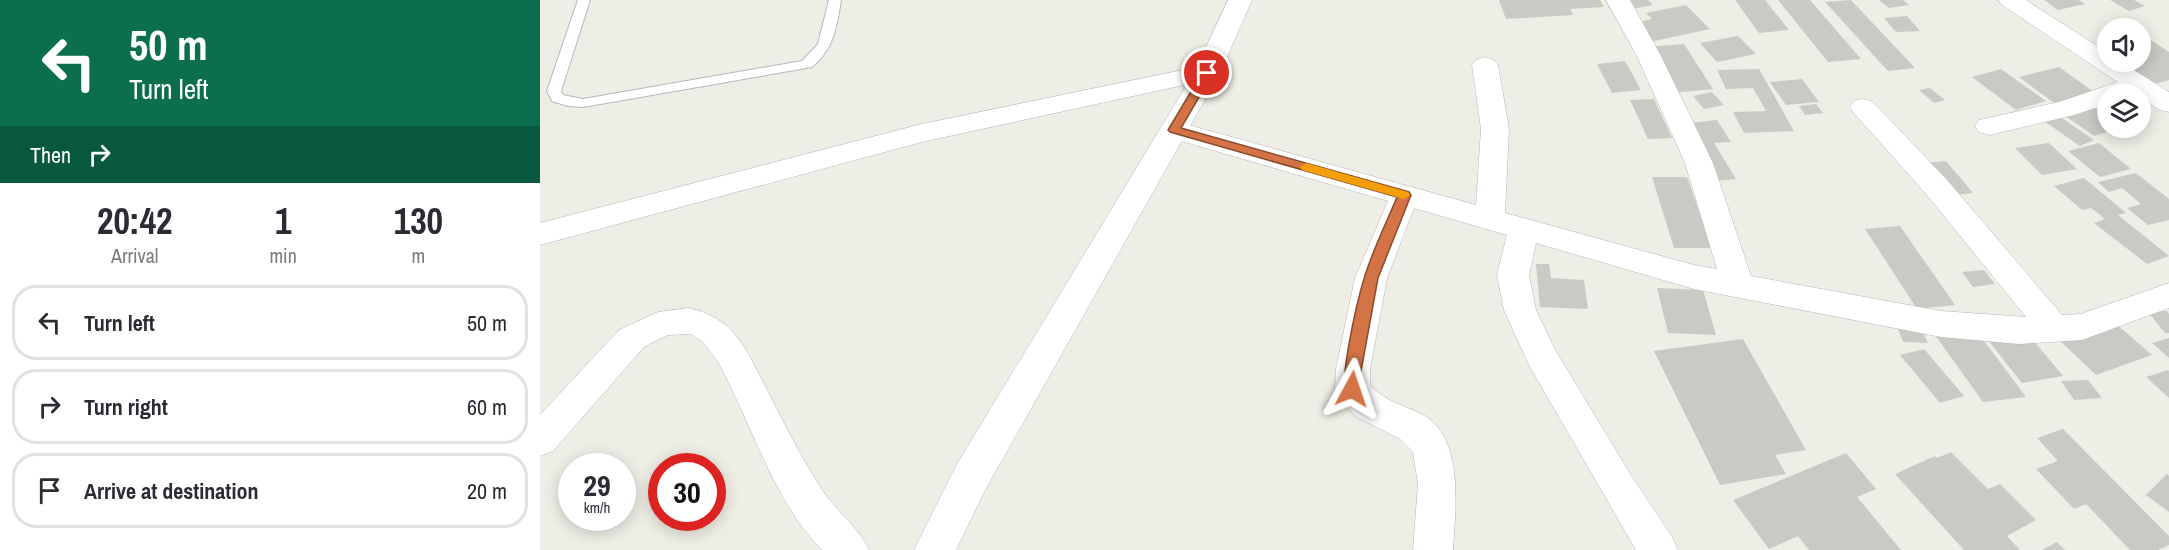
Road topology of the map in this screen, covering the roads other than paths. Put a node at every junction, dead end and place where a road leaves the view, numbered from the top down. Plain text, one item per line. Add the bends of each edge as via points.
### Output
1 (584, 0) edge
2 (835, 0) edge
3 (1240, 0) edge
4 (1618, 0) edge
5 (2010, 0) edge
6 (1485, 65) dead end
7 (1207, 73) junction
8 (2158, 93) edge
9 (1863, 107) dead end
10 (1989, 126) dead end
11 (1174, 130) junction
12 (1405, 195) junction
13 (1490, 219) junction
14 (1524, 228) junction
15 (540, 234) edge
16 (1738, 285) junction
17 (2169, 295) edge
18 (2054, 329) junction
19 (540, 440) edge
20 (849, 550) edge
21 (935, 550) edge
22 (1433, 550) edge
23 (1658, 550) edge

1 - 2 lane via 554,91 557,98 568,102 635,95 807,64 826,45
3 - 7 street
4 - 16 street via 1700,164
5 - 8 street
6 - 13 street via 1495,129
7 - 11 street
7 - 15 street via 922,133
8 - 10 street
9 - 18 street via 1970,223
11 - 12 street
11 - 21 street via 970,479
12 - 13 street
12 - 22 street via 1371,278 1352,389 1365,406 1414,429 1427,441 1434,456 1436,482
13 - 14 street
14 - 16 street via 1694,277
14 - 23 street via 1513,275 1520,310 1541,355 1618,489
16 - 18 street via 1941,324 2019,331
17 - 18 street via 2082,327
19 - 20 street via 631,339 648,327 666,322 708,327 739,370 816,515

